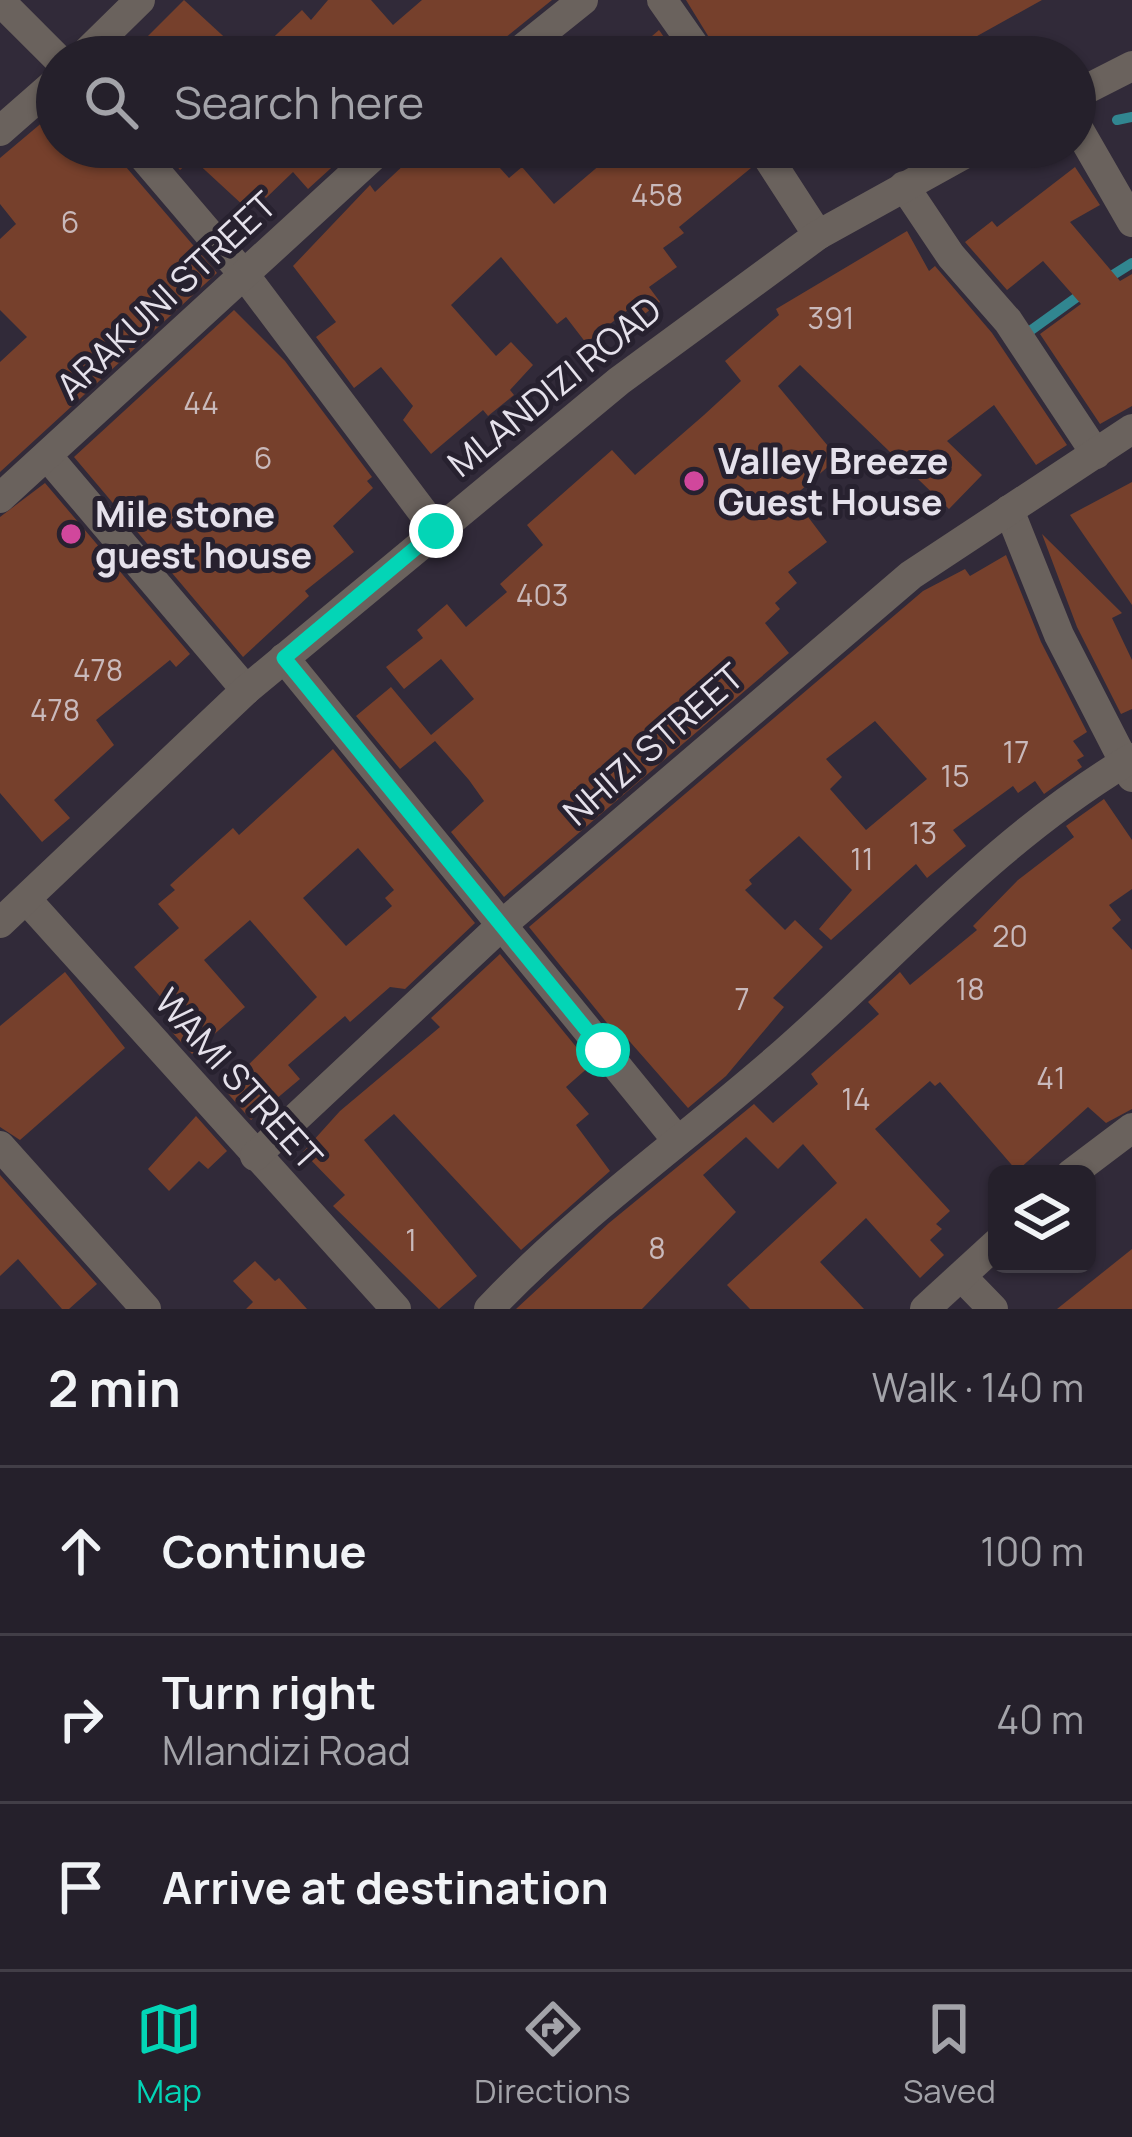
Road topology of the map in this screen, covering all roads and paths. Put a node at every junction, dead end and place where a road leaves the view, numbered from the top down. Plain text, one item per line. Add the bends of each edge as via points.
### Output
1 (140, 0) edge
2 (583, 0) edge
3 (662, 0) edge
4 (0, 2) edge
5 (103, 36) edge
6 (538, 36) edge
7 (687, 36) edge
8 (36, 37) edge
9 (1132, 66) edge
10 (1096, 84) edge
11 (36, 99) edge
12 (0, 131) edge
13 (1096, 159) edge
14 (153, 168) edge
15 (361, 168) edge
16 (775, 168) edge
17 (938, 168) edge
18 (904, 186) junction
19 (1132, 222) edge
20 (818, 235) junction
21 (246, 277) junction
22 (1132, 429) edge
23 (1096, 454) junction
24 (48, 457) junction
25 (0, 498) edge
26 (1010, 509) junction
27 (436, 531) junction
28 (284, 658) junction
29 (246, 690) junction
30 (1129, 766) edge
31 (26, 899) junction
32 (0, 923) edge
33 (504, 923) junction
34 (1132, 1128) edge
35 (677, 1140) junction
36 (0, 1146) edge
37 (255, 1156) junction
38 (1083, 1165) edge
39 (988, 1252) edge
40 (962, 1277) junction
41 (146, 1309) edge
42 (396, 1309) edge
43 (489, 1309) edge
44 (925, 1309) edge
45 (993, 1309) edge

1 - 5 street
2 - 6 street
3 - 7 street
4 - 8 street
9 - 10 street
11 - 12 street
13 - 19 street
14 - 21 street
15 - 21 street, ARAKUNI STREET
16 - 20 street
17 - 18 street, MLANDIZI ROAD
18 - 20 street, MLANDIZI ROAD
18 - 23 street
20 - 27 street, MLANDIZI ROAD via 619,381
21 - 24 street, ARAKUNI STREET
21 - 27 street
22 - 23 street, NHIZI STREET
23 - 26 street, NHIZI STREET
24 - 25 street, ARAKUNI STREET
24 - 29 street
26 - 30 street via 1059,635
26 - 33 street, NHIZI STREET via 911,575
27 - 28 street, MLANDIZI ROAD
28 - 29 street, MLANDIZI ROAD
28 - 33 street
29 - 31 street, MLANDIZI ROAD
30 - 35 street via 1008,841 783,1053
31 - 32 street, MLANDIZI ROAD
31 - 37 street, WAMI STREET
33 - 35 street
33 - 37 street, NHIZI STREET
34 - 38 street
35 - 43 street via 596,1204
36 - 41 street
37 - 42 street, WAMI STREET
39 - 40 street
40 - 44 street
40 - 45 street

